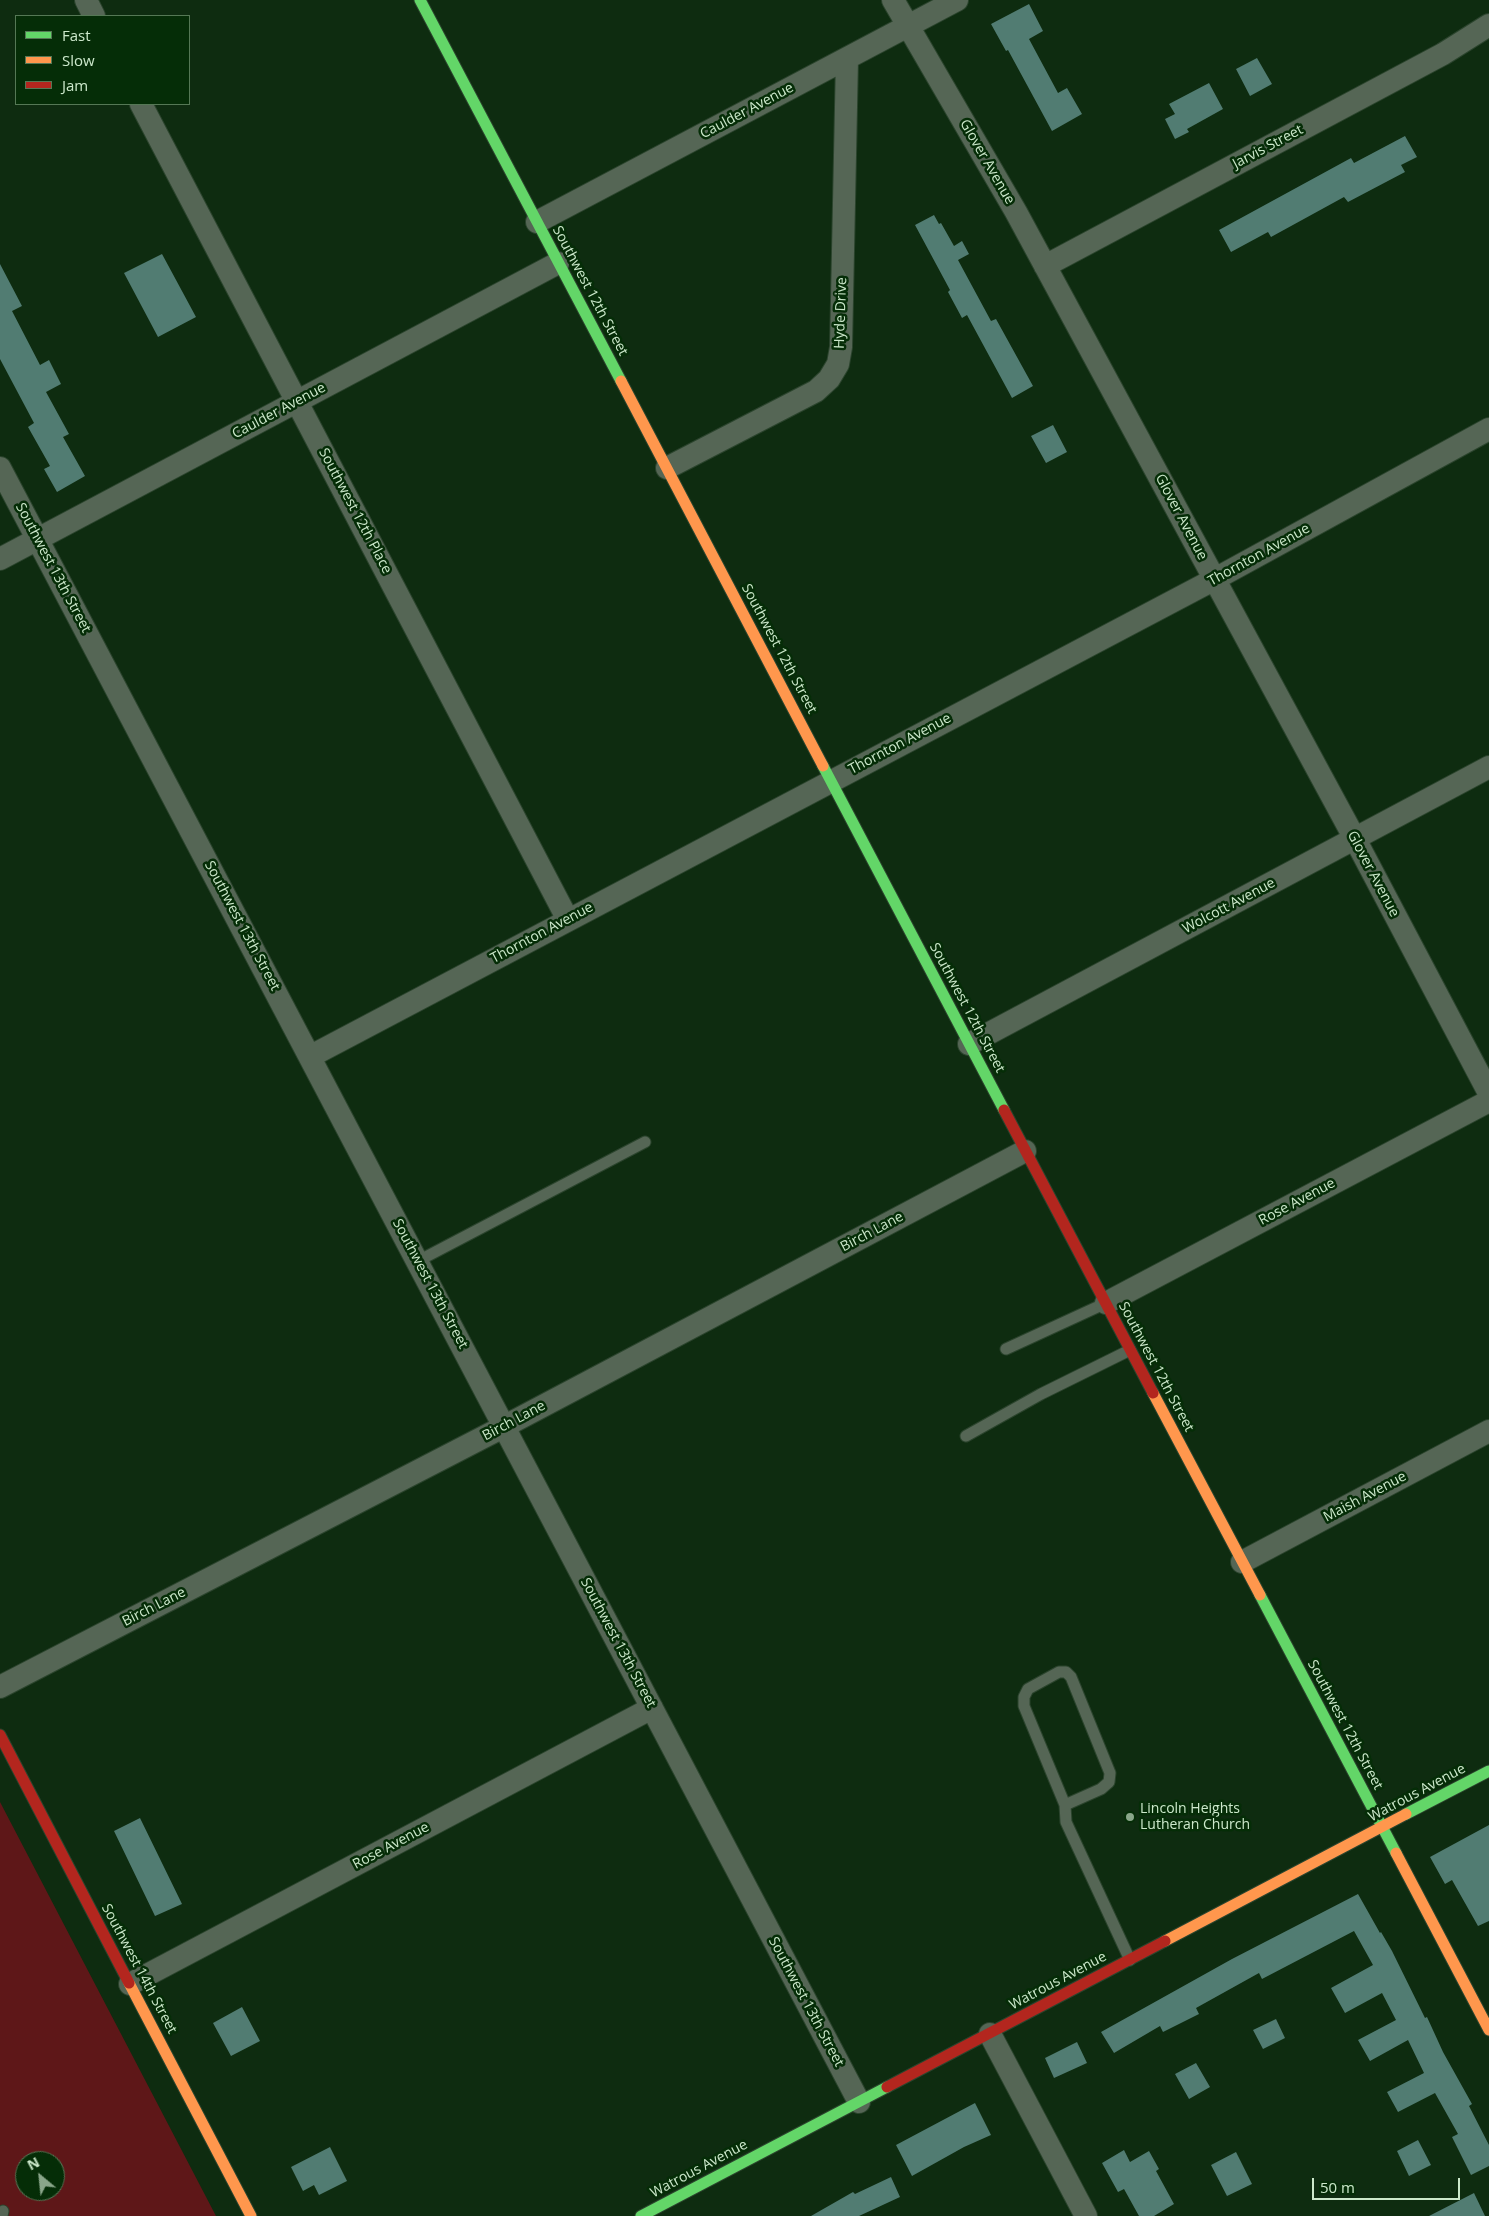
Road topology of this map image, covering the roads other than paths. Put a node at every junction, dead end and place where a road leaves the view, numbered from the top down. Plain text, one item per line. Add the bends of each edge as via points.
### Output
1 (86, 0) edge
2 (420, 0) edge
3 (892, 0) edge
4 (957, 0) edge
5 (94, 15) edge
6 (1489, 25) edge
7 (907, 27) junction
8 (847, 58) junction
9 (142, 105) edge
10 (537, 222) junction
11 (558, 263) junction
12 (1045, 266) junction
13 (298, 401) junction
14 (1489, 429) edge
15 (0, 468) edge
16 (667, 468) junction
17 (38, 539) junction
18 (0, 559) edge
19 (1215, 579) junction
20 (1489, 768) edge
21 (831, 780) junction
22 (1355, 839) junction
23 (568, 920) junction
24 (969, 1044) junction
25 (311, 1056) junction
26 (1489, 1093) edge
27 (1489, 1101) edge
28 (645, 1142) dead end
29 (1025, 1151) junction
30 (418, 1261) junction
31 (1106, 1303) junction
32 (1006, 1349) dead end
33 (1130, 1350) junction
34 (505, 1426) junction
35 (1489, 1431) edge
36 (966, 1436) dead end
37 (1242, 1562) junction
38 (0, 1687) edge
39 (652, 1708) junction
40 (0, 1735) edge
41 (1489, 1772) edge
42 (1064, 1805) junction
43 (1382, 1828) junction
44 (1130, 1960) junction
45 (130, 1984) junction
46 (1489, 2030) edge
47 (990, 2034) junction
48 (859, 2102) junction
49 (251, 2216) edge
50 (641, 2216) edge
51 (1086, 2216) edge

1 - 5 street
2 - 10 street, Southwest 12th Street
3 - 7 street, Glover Avenue
4 - 7 street, Caulder Avenue
6 - 12 street, Jarvis Street via 1443,54
7 - 8 street, Caulder Avenue
7 - 12 street, Glover Avenue
8 - 10 street, Caulder Avenue
8 - 16 street, Hyde Drive via 838,364 816,391
9 - 13 street, Southwest 12th Place
10 - 11 street, Southwest 12th Street
11 - 13 street, Caulder Avenue
11 - 16 street, Southwest 12th Street
12 - 19 street, Glover Avenue
13 - 17 street, Caulder Avenue
13 - 23 street, Southwest 12th Place
14 - 19 street, Thornton Avenue
15 - 17 street, Southwest 13th Street
16 - 21 street, Southwest 12th Street
17 - 18 street, Caulder Avenue
17 - 25 street, Southwest 13th Street
19 - 21 street, Thornton Avenue
19 - 22 street, Glover Avenue
20 - 22 street, Wolcott Avenue
21 - 23 street, Thornton Avenue
21 - 24 street, Southwest 12th Street
22 - 24 street, Wolcott Avenue
22 - 26 street, Glover Avenue
23 - 25 street, Thornton Avenue
24 - 29 street, Southwest 12th Street
25 - 30 street, Southwest 13th Street
27 - 31 street, Rose Avenue
28 - 30 lane
29 - 31 street, Southwest 12th Street
29 - 34 street, Birch Lane
30 - 34 street, Southwest 13th Street
31 - 32 lane
31 - 33 street, Southwest 12th Street
33 - 36 lane
33 - 37 street, Southwest 12th Street
34 - 38 street, Birch Lane
34 - 39 street, Southwest 13th Street
35 - 37 street, Maish Avenue
37 - 43 street, Southwest 12th Street
39 - 45 street, Rose Avenue
39 - 48 street, Southwest 13th Street
40 - 45 street, Southwest 14th Street
41 - 43 street, Watrous Avenue
42 - 42 lane via 1024,1706 1028,1689 1059,1672 1066,1672 1071,1677 1110,1773 1109,1782 1101,1789
42 - 44 lane via 1066,1822
43 - 44 street, Watrous Avenue
43 - 46 street, Southwest 12th Street
44 - 47 street, Watrous Avenue
45 - 49 street, Southwest 14th Street
47 - 48 street, Watrous Avenue
47 - 51 street
48 - 50 street, Watrous Avenue

